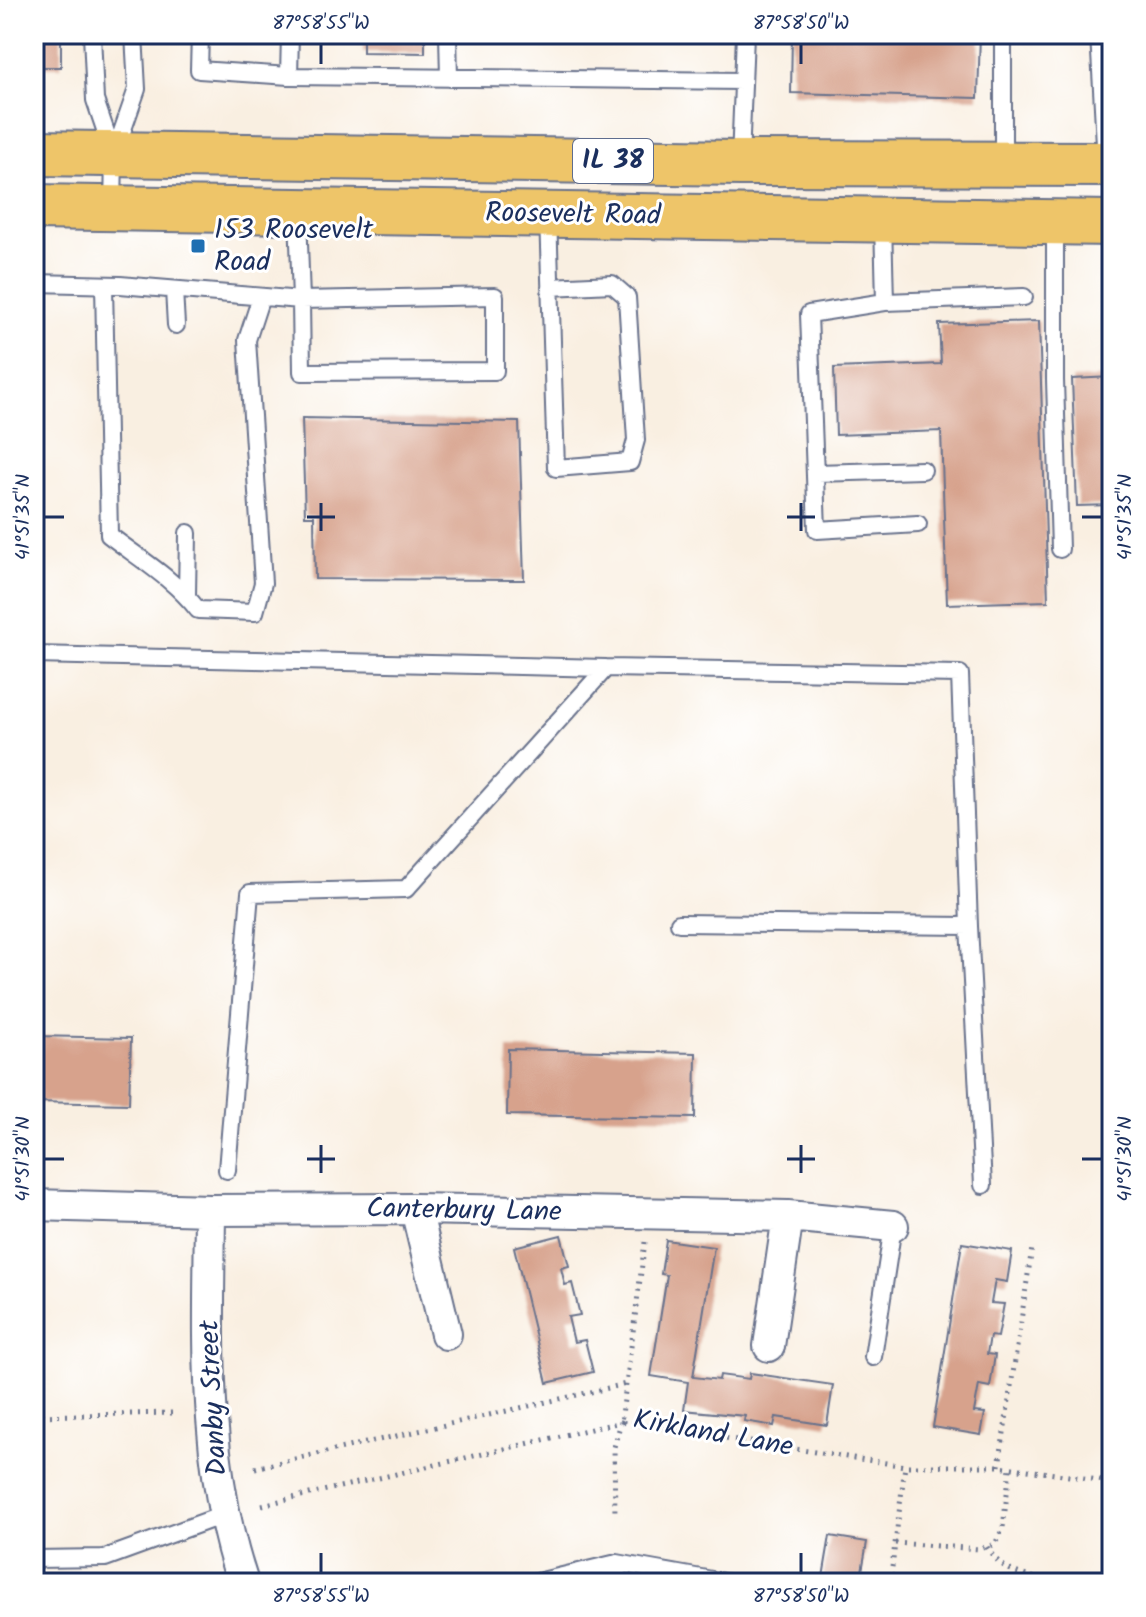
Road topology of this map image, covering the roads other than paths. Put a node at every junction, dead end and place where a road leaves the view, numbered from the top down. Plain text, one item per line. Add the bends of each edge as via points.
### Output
1 (92, 34) edge
2 (134, 34) edge
3 (200, 34) edge
4 (290, 34) edge
5 (448, 34) edge
6 (745, 34) edge
7 (1003, 34) edge
8 (1099, 34) edge
9 (289, 76) junction
10 (449, 78) junction
11 (743, 81) junction
12 (1107, 108) edge
13 (34, 153) edge
14 (114, 155) junction
15 (740, 163) junction
16 (1003, 164) junction
17 (1109, 164) edge
18 (34, 207) edge
19 (113, 208) junction
20 (298, 211) junction
21 (548, 214) junction
22 (883, 219) junction
23 (1055, 222) junction
24 (1112, 223) edge
25 (34, 283) edge
26 (104, 285) junction
27 (550, 287) junction
28 (174, 290) junction
29 (261, 297) junction
30 (1024, 297) dead end
31 (301, 300) junction
32 (885, 302) junction
33 (176, 325) dead end
34 (923, 470) dead end
35 (815, 473) junction
36 (918, 524) dead end
37 (188, 533) dead end
38 (1060, 549) dead end
39 (187, 595) junction
40 (34, 655) edge
41 (606, 668) junction
42 (679, 923) dead end
43 (969, 926) junction
44 (227, 1170) dead end
45 (983, 1185) dead end
46 (34, 1205) edge
47 (416, 1209) junction
48 (210, 1210) junction
49 (788, 1216) junction
50 (893, 1226) joint
51 (446, 1334) dead end
52 (769, 1346) dead end
53 (873, 1357) dead end
54 (223, 1515) junction
55 (34, 1559) edge
56 (617, 1563) junction
57 (243, 1583) edge
58 (533, 1583) edge
59 (617, 1583) edge
60 (729, 1583) edge

1 - 14 lane via 95,100
2 - 14 lane via 137,89
3 - 9 lane via 199,70
4 - 9 lane
5 - 10 lane
6 - 11 lane
7 - 16 lane
8 - 12 lane
9 - 10 lane
10 - 11 lane
11 - 15 lane
12 - 17 lane
13 - 14 main road, Roosevelt Road / IL 38
14 - 15 main road, Roosevelt Road / IL 38
14 - 19 lane
15 - 16 main road, Roosevelt Road / IL 38
16 - 17 main road, Roosevelt Road / IL 38
18 - 19 main road, Roosevelt Road / IL 38
19 - 20 main road, Roosevelt Road / IL 38
20 - 21 main road, Roosevelt Road / IL 38
20 - 31 lane
21 - 22 main road, Roosevelt Road / IL 38
21 - 27 lane
22 - 23 main road, Roosevelt Road / IL 38
22 - 32 lane
23 - 24 main road, Roosevelt Road / IL 38
23 - 38 lane
25 - 26 lane
26 - 28 lane
26 - 39 lane via 109,535
27 - 27 lane via 612,284 627,297 636,440 630,462 556,468
28 - 29 lane
28 - 33 lane
29 - 31 lane
29 - 39 lane via 247,340 263,583 255,612 198,610
30 - 32 lane
31 - 31 lane via 495,296 495,371 302,372
32 - 35 lane via 809,314
34 - 35 lane
35 - 36 lane via 817,530
37 - 39 lane
40 - 41 lane
41 - 43 lane via 960,674
41 - 44 lane via 406,889 250,893
42 - 43 lane
43 - 45 lane
46 - 48 street, Canterbury Lane
47 - 48 street, Canterbury Lane
47 - 49 street, Canterbury Lane
47 - 51 street
48 - 54 street, Danby Street via 208,1384
49 - 50 street, Canterbury Lane
49 - 52 street
50 - 53 lane
54 - 55 lane via 105,1558
54 - 57 street, Danby Street
56 - 58 lane
56 - 59 lane
56 - 60 lane

